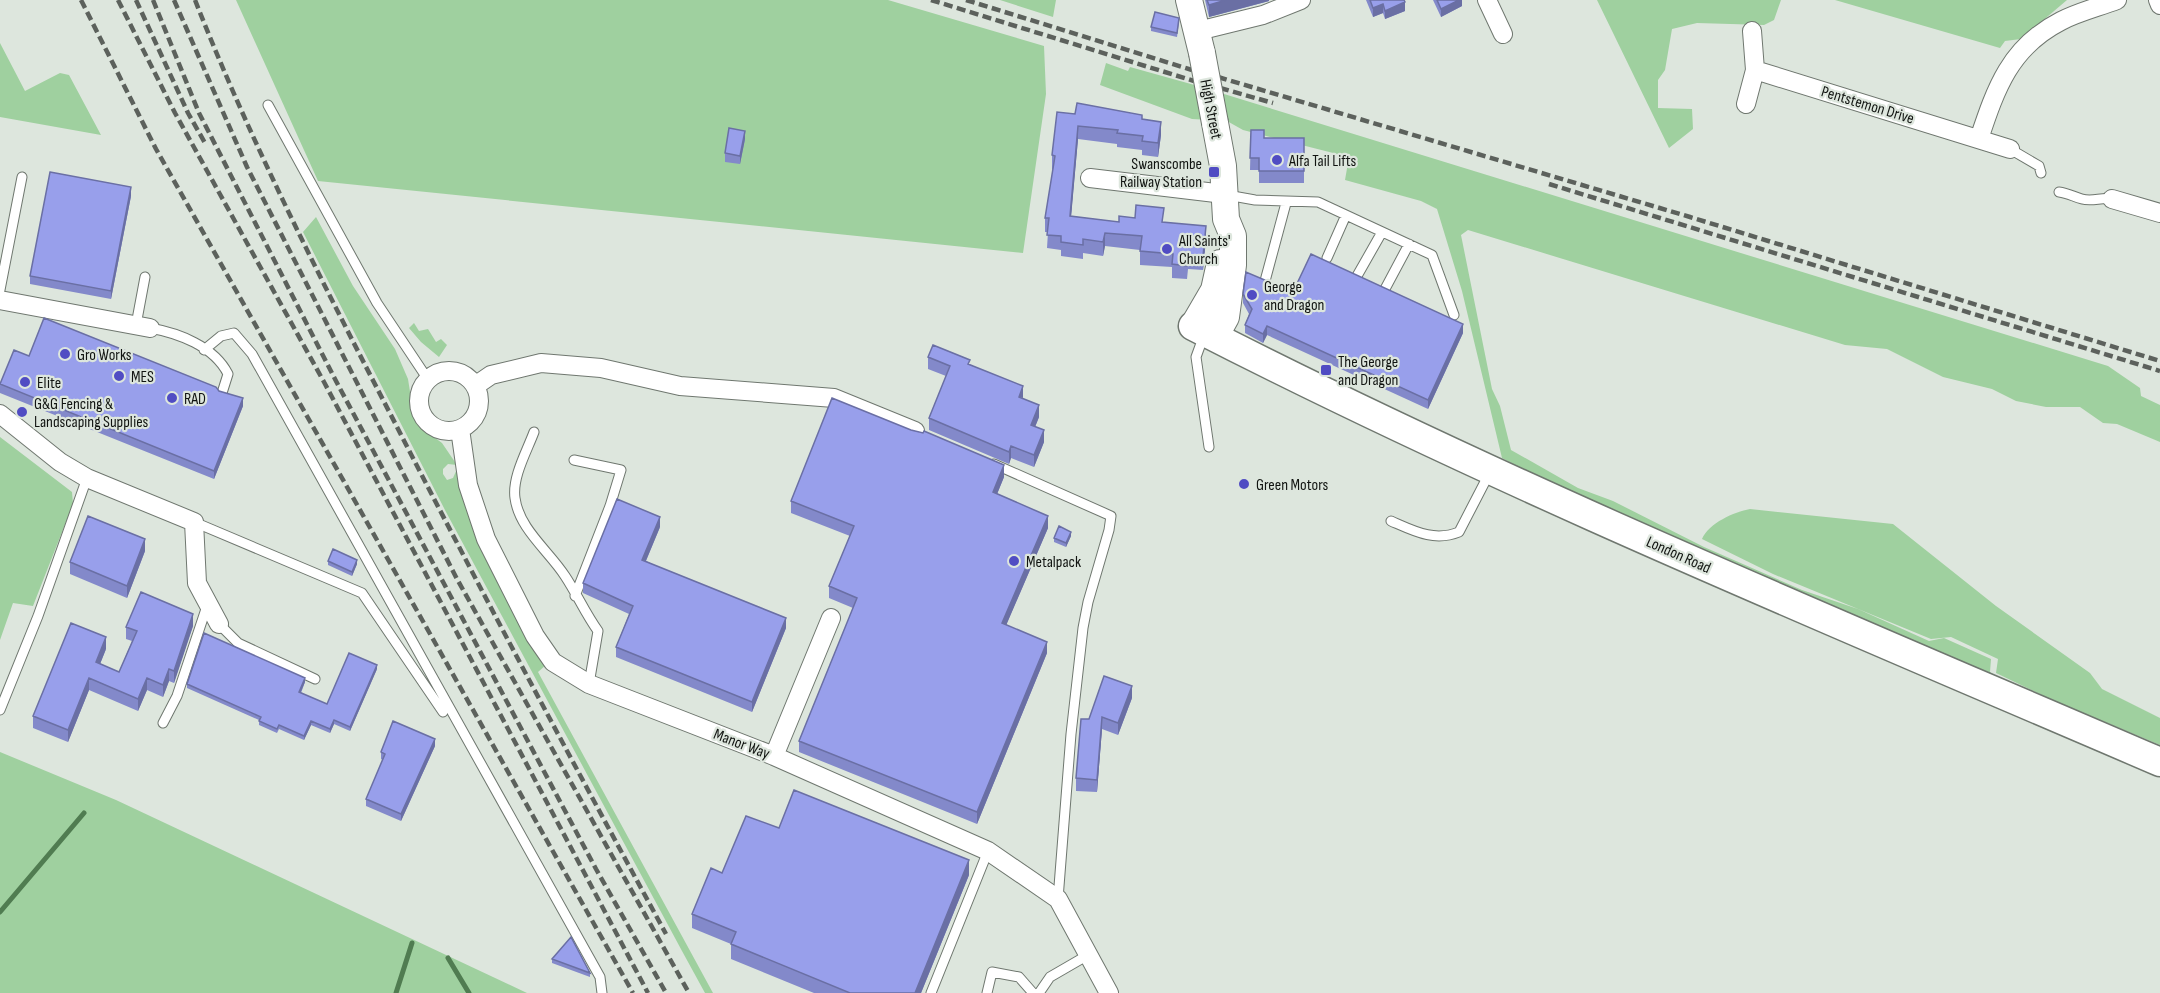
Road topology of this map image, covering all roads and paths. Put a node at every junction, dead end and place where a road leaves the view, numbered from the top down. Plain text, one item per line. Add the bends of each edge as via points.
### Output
1 (1190, 0) edge
2 (1301, 0) edge
3 (1487, 0) edge
4 (2117, 0) edge
5 (2158, 0) edge
6 (2160, 5) edge
7 (1752, 31) dead end
8 (1503, 34) dead end
9 (1200, 42) junction
10 (1755, 70) junction
11 (1746, 104) dead end
12 (268, 105) dead end
13 (1979, 139) junction
14 (2010, 149) joint
15 (2041, 173) dead end
16 (22, 177) dead end
17 (1090, 178) dead end
18 (2059, 192) dead end
19 (2112, 199) joint
20 (1287, 202) junction
21 (1225, 207) junction
22 (2160, 213) edge
23 (1346, 215) junction
24 (1382, 232) junction
25 (1409, 244) junction
26 (1327, 258) dead end
27 (1357, 276) edge
28 (145, 277) dead end
29 (1265, 281) edge
30 (1385, 289) edge
31 (0, 290) edge
32 (0, 300) edge
33 (1454, 315) dead end
34 (143, 326) junction
35 (1211, 335) junction
36 (204, 350) junction
37 (431, 377) junction
38 (475, 386) junction
39 (222, 393) edge
40 (0, 414) edge
41 (460, 429) junction
42 (534, 432) dead end
43 (920, 434) edge
44 (1209, 447) dead end
45 (574, 460) dead end
46 (985, 461) edge
47 (1492, 469) junction
48 (87, 478) junction
49 (1391, 521) dead end
50 (194, 522) junction
51 (575, 596) junction
52 (208, 604) junction
53 (831, 618) dead end
54 (219, 624) joint
55 (315, 680) dead end
56 (589, 684) junction
57 (0, 710) edge
58 (443, 712) dead end
59 (163, 723) dead end
60 (774, 756) junction
61 (2160, 762) edge
62 (988, 851) junction
63 (1058, 900) junction
64 (1088, 955) junction
65 (602, 993) edge
66 (931, 993) edge
67 (987, 993) edge
68 (1033, 993) edge
69 (1039, 993) edge
70 (1109, 993) edge

1 - 9 main road, High Street
2 - 9 street
3 - 8 street
4 - 13 street via 2061,21 2013,59 1996,88
5 - 6 street
7 - 10 street
9 - 21 main road, High Street, bridge
10 - 11 street
10 - 13 street, Pentstemon Drive
12 - 37 lane via 377,303
13 - 14 street, Pentstemon Drive
14 - 15 lane via 2039,166
16 - 31 lane
17 - 21 street
18 - 19 lane via 2085,200
19 - 22 street
20 - 21 lane
20 - 23 lane via 1318,202
20 - 29 lane
21 - 35 main road, High Street
21 - 35 main road, High Street via 1233,236 1236,274
23 - 24 lane
23 - 26 lane
24 - 25 lane
24 - 27 lane
25 - 30 lane
25 - 33 lane via 1432,255
28 - 34 lane
32 - 34 street
34 - 36 lane via 184,336
35 - 44 lane via 1196,357
35 - 47 main road, London Road
36 - 39 lane via 228,372
36 - 65 lane via 221,336 234,333 252,354 543,872 600,977
37 - 38 street via 450,371 469,378
37 - 41 street via 424,384 419,402 426,420 442,430
38 - 41 street via 479,406 469,424
38 - 43 street via 491,375 541,363 591,368 680,386 834,398
40 - 48 street via 60,462
41 - 56 street, Manor Way via 468,485 486,539 518,605 553,662
42 - 51 lane via 514,497 528,529 550,554
45 - 51 lane via 621,470
46 - 63 lane via 1111,516 1083,628
47 - 49 lane via 1459,532 1429,536
47 - 61 main road, London Road via 1696,562
48 - 50 street
48 - 57 lane
50 - 52 street via 197,583
50 - 58 lane via 362,593
51 - 56 lane via 598,631
52 - 54 street
52 - 59 lane via 177,696
53 - 60 street
54 - 55 lane via 238,643
56 - 60 street, Manor Way
60 - 62 street, Manor Way
62 - 63 street, Manor Way
62 - 66 lane
63 - 64 street, Manor Way
64 - 69 lane via 1050,977
64 - 70 street, Manor Way
67 - 68 lane via 992,972 1019,977

